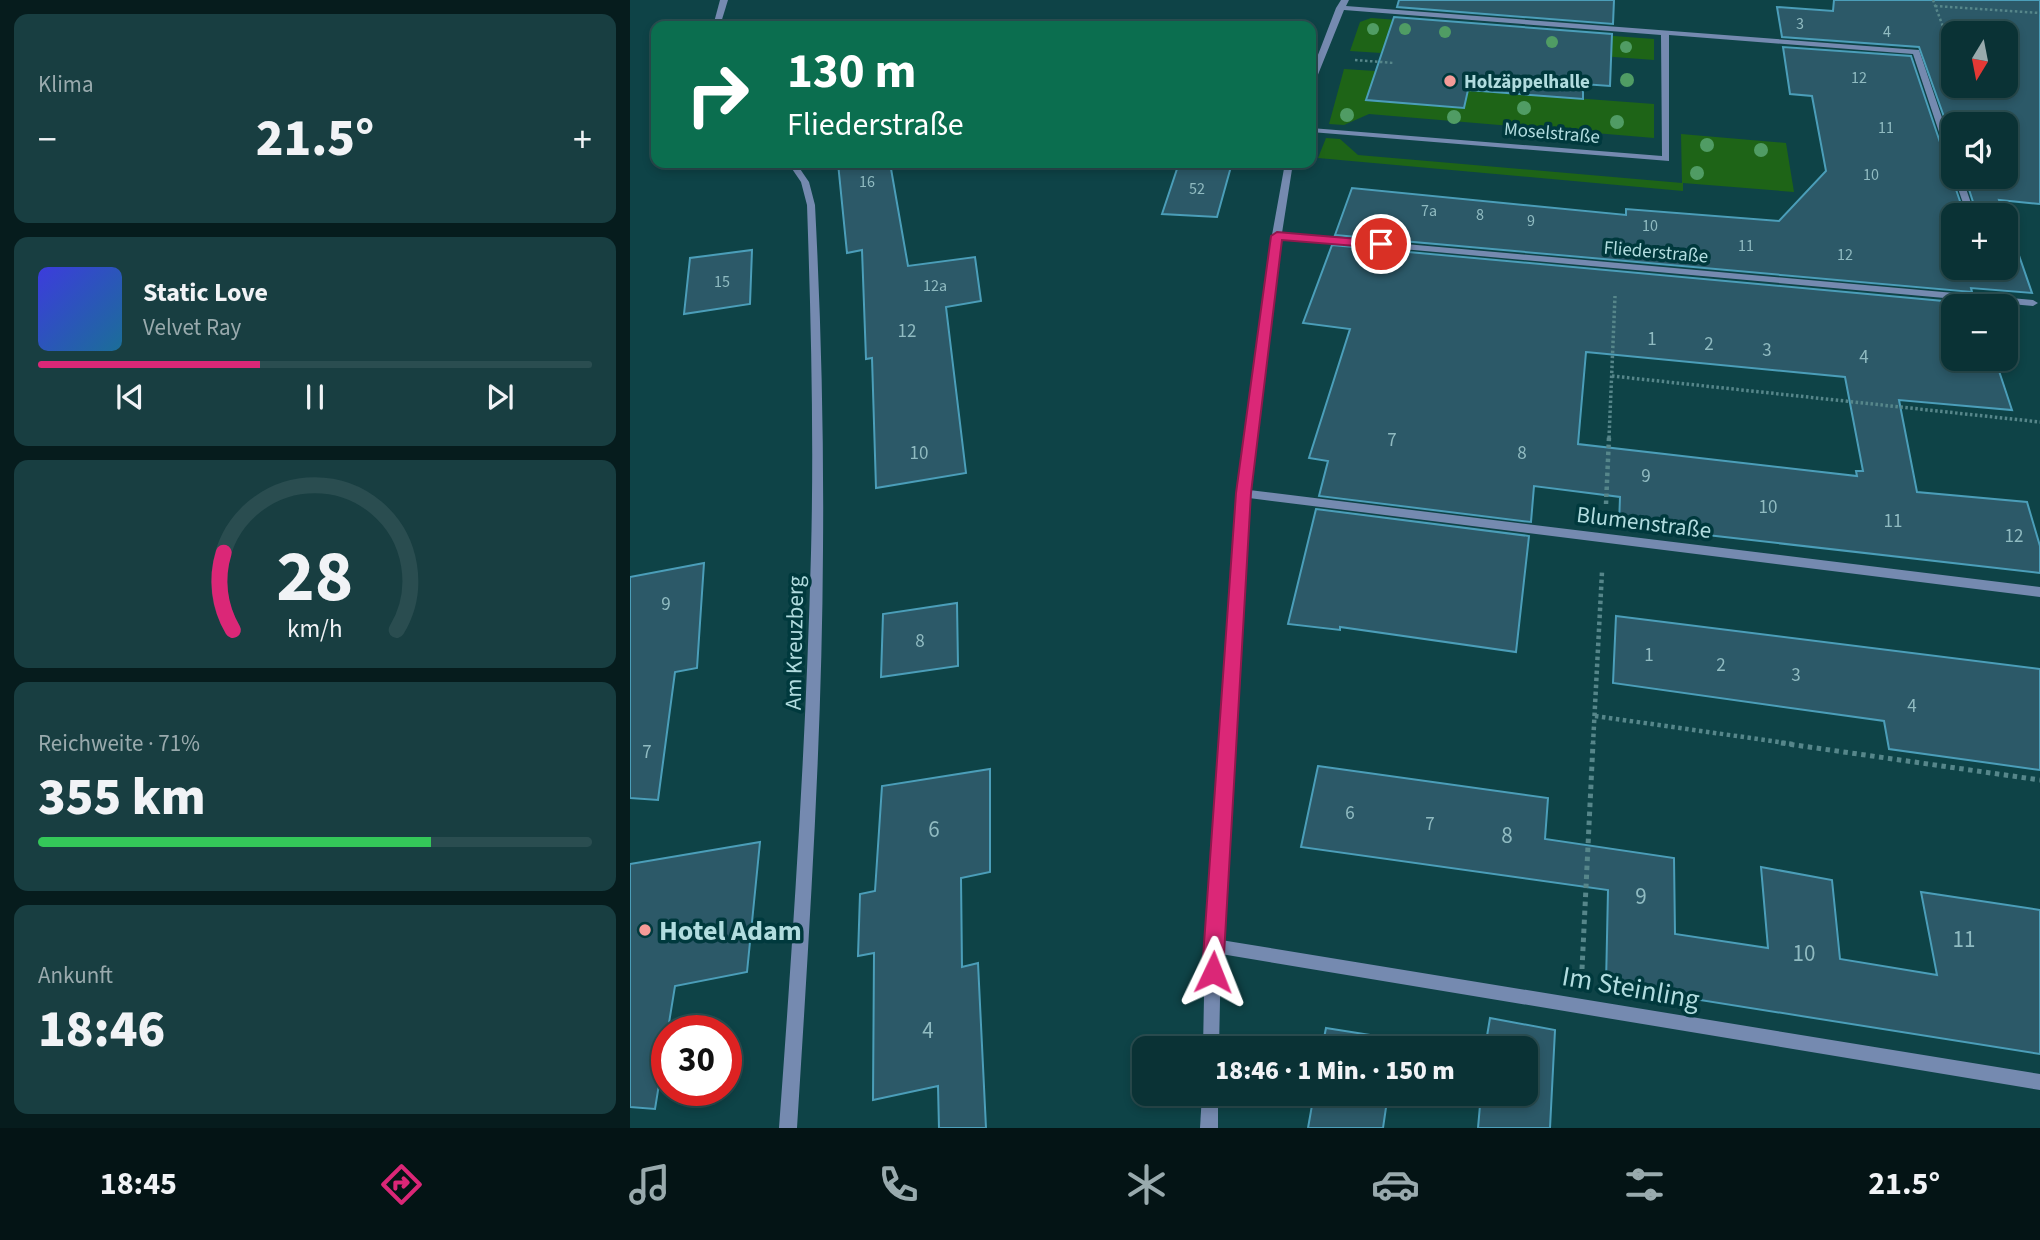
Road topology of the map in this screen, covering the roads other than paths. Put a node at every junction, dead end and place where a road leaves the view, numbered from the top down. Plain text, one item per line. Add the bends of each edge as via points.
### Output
1 (724, 0) edge
2 (1345, 0) edge
3 (1340, 8) junction
4 (718, 21) edge
5 (1665, 33) junction
6 (1316, 69) edge
7 (1941, 126) edge
8 (1316, 130) edge
9 (1666, 159) joint
10 (795, 168) edge
11 (1288, 168) edge
12 (1962, 189) edge
13 (1967, 203) dead end
14 (1277, 236) junction
15 (2033, 303) dead end
16 (1243, 493) junction
17 (2040, 592) edge
18 (1213, 946) junction
19 (1211, 1036) edge
20 (2040, 1082) edge
21 (1210, 1106) edge
22 (788, 1128) edge
23 (1209, 1128) edge

1 - 4 street
2 - 3 street
3 - 5 street
3 - 6 street
5 - 7 street via 1916,52
5 - 9 street, Moselstraße
8 - 9 street, Moselstraße
10 - 22 street, Am Kreuzberg via 811,205 819,397 816,676
11 - 14 street
12 - 13 street
14 - 15 street, Fliederstraße
14 - 16 street
16 - 17 street, Blumenstraße
16 - 18 street
18 - 19 street
18 - 20 street, Im Steinling
21 - 23 street

